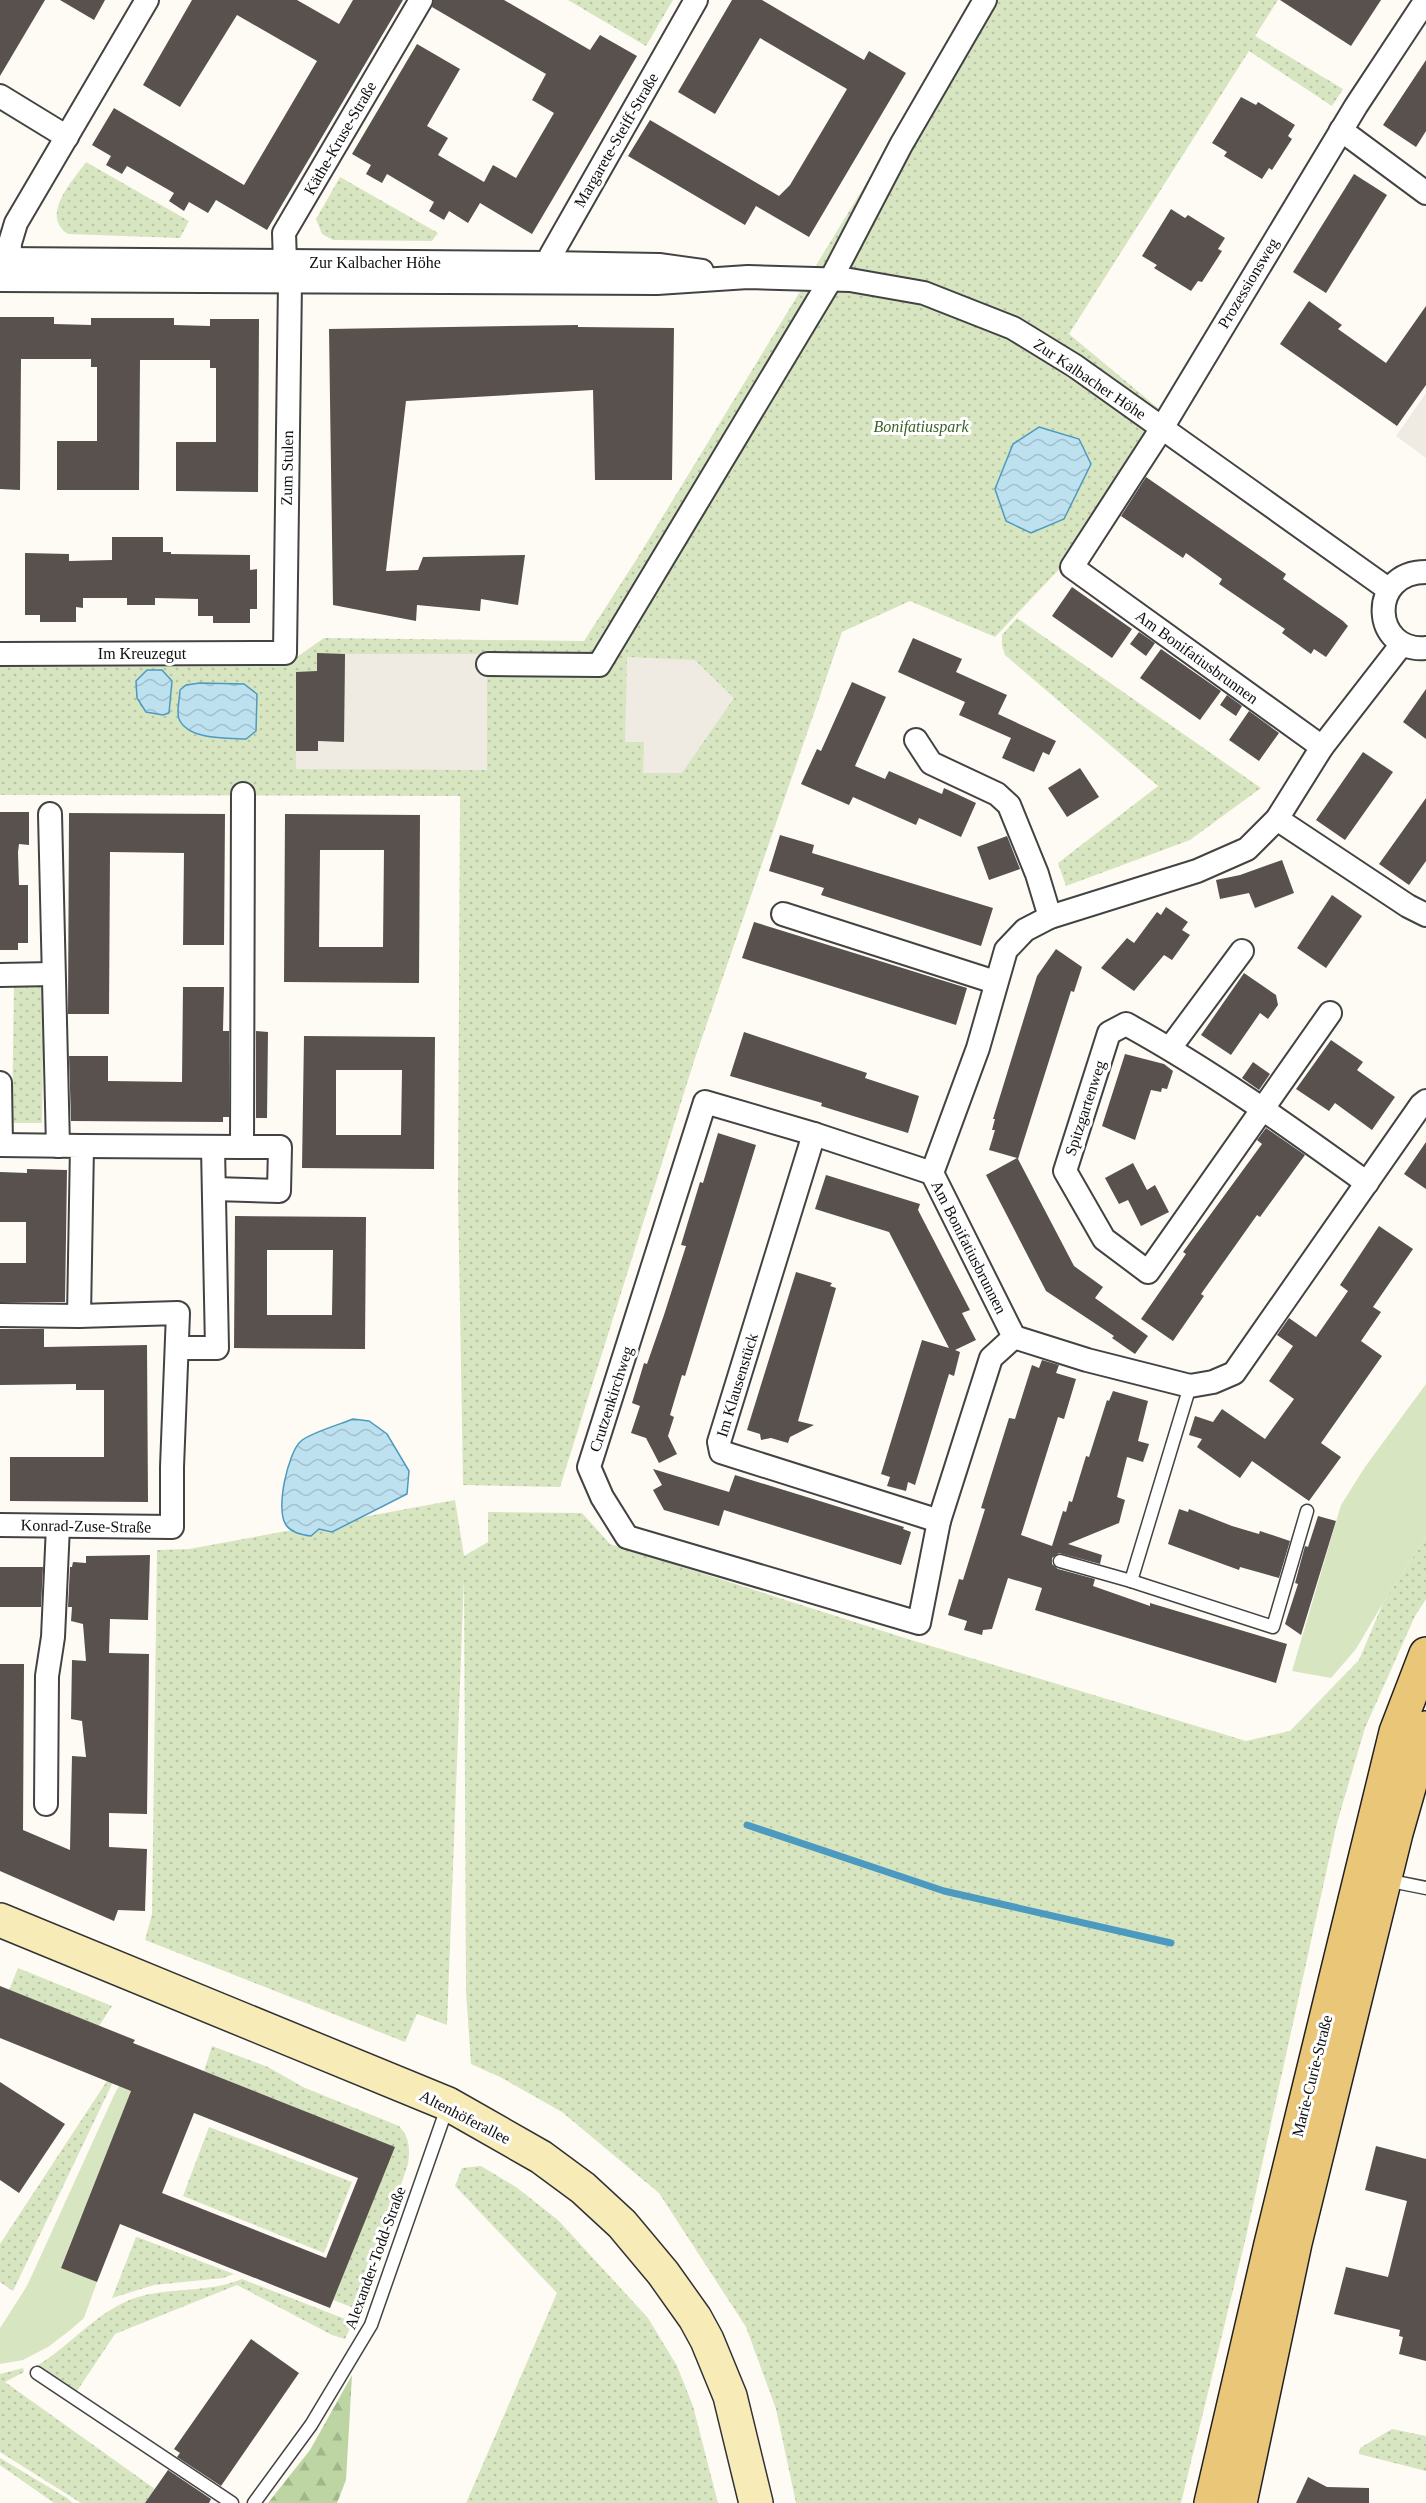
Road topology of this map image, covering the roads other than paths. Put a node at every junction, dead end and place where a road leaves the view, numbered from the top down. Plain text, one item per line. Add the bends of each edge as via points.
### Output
1 (147, 0) edge
2 (421, 0) edge
3 (696, 0) edge
4 (985, 0) edge
5 (1426, 0) edge
6 (0, 96) edge
7 (1341, 130) junction
8 (67, 137) junction
9 (1426, 193) edge
10 (5, 269) edge
11 (287, 272) junction
12 (547, 272) junction
13 (831, 279) junction
14 (1162, 428) junction
15 (1072, 567) joint
16 (1426, 572) edge
17 (1388, 589) junction
18 (1402, 644) junction
19 (1426, 648) edge
20 (285, 653) joint
21 (0, 654) edge
22 (488, 664) dead end
23 (916, 740) dead end
24 (1322, 747) junction
25 (243, 794) dead end
26 (50, 814) dead end
27 (1277, 819) junction
28 (1417, 910) edge
29 (783, 914) dead end
30 (1050, 917) junction
31 (1242, 951) dead end
32 (53, 974) junction
33 (0, 975) edge
34 (995, 982) junction
35 (1330, 1013) dead end
36 (1170, 1048) junction
37 (0, 1083) edge
38 (1426, 1101) edge
39 (1263, 1108) junction
40 (814, 1134) junction
41 (0, 1145) edge
42 (58, 1146) junction
43 (82, 1146) junction
44 (242, 1147) junction
45 (213, 1148) junction
46 (932, 1173) junction
47 (1367, 1183) junction
48 (214, 1189) junction
49 (178, 1313) junction
50 (216, 1313) junction
51 (0, 1315) edge
52 (79, 1316) junction
53 (1014, 1337) junction
54 (177, 1348) junction
55 (1190, 1386) junction
56 (1307, 1511) dead end
57 (939, 1521) junction
58 (0, 1525) edge
59 (58, 1526) junction
60 (1060, 1561) dead end
61 (1131, 1581) junction
62 (1426, 1654) edge
63 (1426, 1728) edge
64 (46, 1804) dead end
65 (1384, 1880) junction
66 (1426, 1888) edge
67 (0, 1920) edge
68 (448, 2104) junction
69 (36, 2373) dead end
70 (232, 2503) edge
71 (254, 2503) edge
72 (756, 2503) edge
73 (1211, 2503) edge
74 (1240, 2503) edge

1 - 8 street
2 - 11 street, Käthe-Kruse-Straße via 284,233
3 - 12 street, Margarete-Steiff-Straße
4 - 13 street via 901,145
5 - 7 street, Prozessionsweg
6 - 8 street
7 - 9 street
7 - 14 street, Prozessionsweg
8 - 10 street via 16,223
10 - 11 street, Zur Kalbacher Höhe
11 - 12 street, Zur Kalbacher Höhe
11 - 20 street, Zum Stulen
12 - 13 street, Zur Kalbacher Höhe via 657,284 748,277
13 - 14 street, Zur Kalbacher Höhe via 924,293 1013,327
13 - 22 street via 599,664
14 - 15 street, Prozessionsweg
14 - 17 street, Zur Kalbacher Höhe
15 - 24 street, Am Bonifatiusbrunnen
16 - 17 street via 1402,576
17 - 18 street via 1382,608 1386,628
18 - 19 street
18 - 24 street, Am Bonifatiusbrunnen
20 - 21 street, Im Kreuzegut
23 - 30 street via 931,763 998,794 1009,805
24 - 27 street, Am Bonifatiusbrunnen
25 - 44 street
26 - 32 street
27 - 28 street
27 - 30 street, Am Bonifatiusbrunnen via 1247,849 1197,871
29 - 34 street
30 - 34 street, Am Bonifatiusbrunnen via 1025,930 1006,950
31 - 36 street
32 - 33 street
32 - 42 street
34 - 46 street, Am Bonifatiusbrunnen via 978,1048
35 - 39 street, Spitzgartenweg
36 - 39 street, Spitzgartenweg
36 - 39 street, Spitzgartenweg via 1126,1024 1109,1034 1065,1171 1104,1239 1148,1272
37 - 41 street
38 - 47 street
39 - 47 street, Spitzgartenweg
40 - 46 street
40 - 57 street, Im Klausenstück via 719,1442 721,1452
40 - 57 street, Crutzenkirchweg via 705,1102 589,1467 627,1537 919,1623
41 - 42 street
42 - 43 street
43 - 45 street
43 - 52 street
44 - 45 street
44 - 48 street via 280,1148 279,1191
45 - 48 street
46 - 53 street, Am Bonifatiusbrunnen
47 - 55 street via 1234,1372 1213,1382
48 - 50 street
49 - 50 street
49 - 52 street
49 - 54 street
50 - 54 street via 217,1348
51 - 52 street
53 - 55 street
53 - 57 street via 991,1358
54 - 59 street, Konrad-Zuse-Straße via 172,1527
55 - 61 lane
56 - 61 lane via 1273,1627
58 - 59 street, Konrad-Zuse-Straße
59 - 64 street via 53,1637 47,1676
60 - 61 lane
62 - 73 main road, Marie-Curie-Straße via 1396,1732
63 - 65 main road, Marie-Curie-Straße
65 - 66 lane
65 - 74 main road, Marie-Curie-Straße via 1295,2243
67 - 68 street, Altenhöferallee
68 - 71 lane, Alexander-Todd-Straße via 371,2325 311,2425
68 - 72 street, Altenhöferallee via 541,2157 583,2188 622,2224 663,2273 695,2318 717,2363 740,2431
69 - 70 lane

